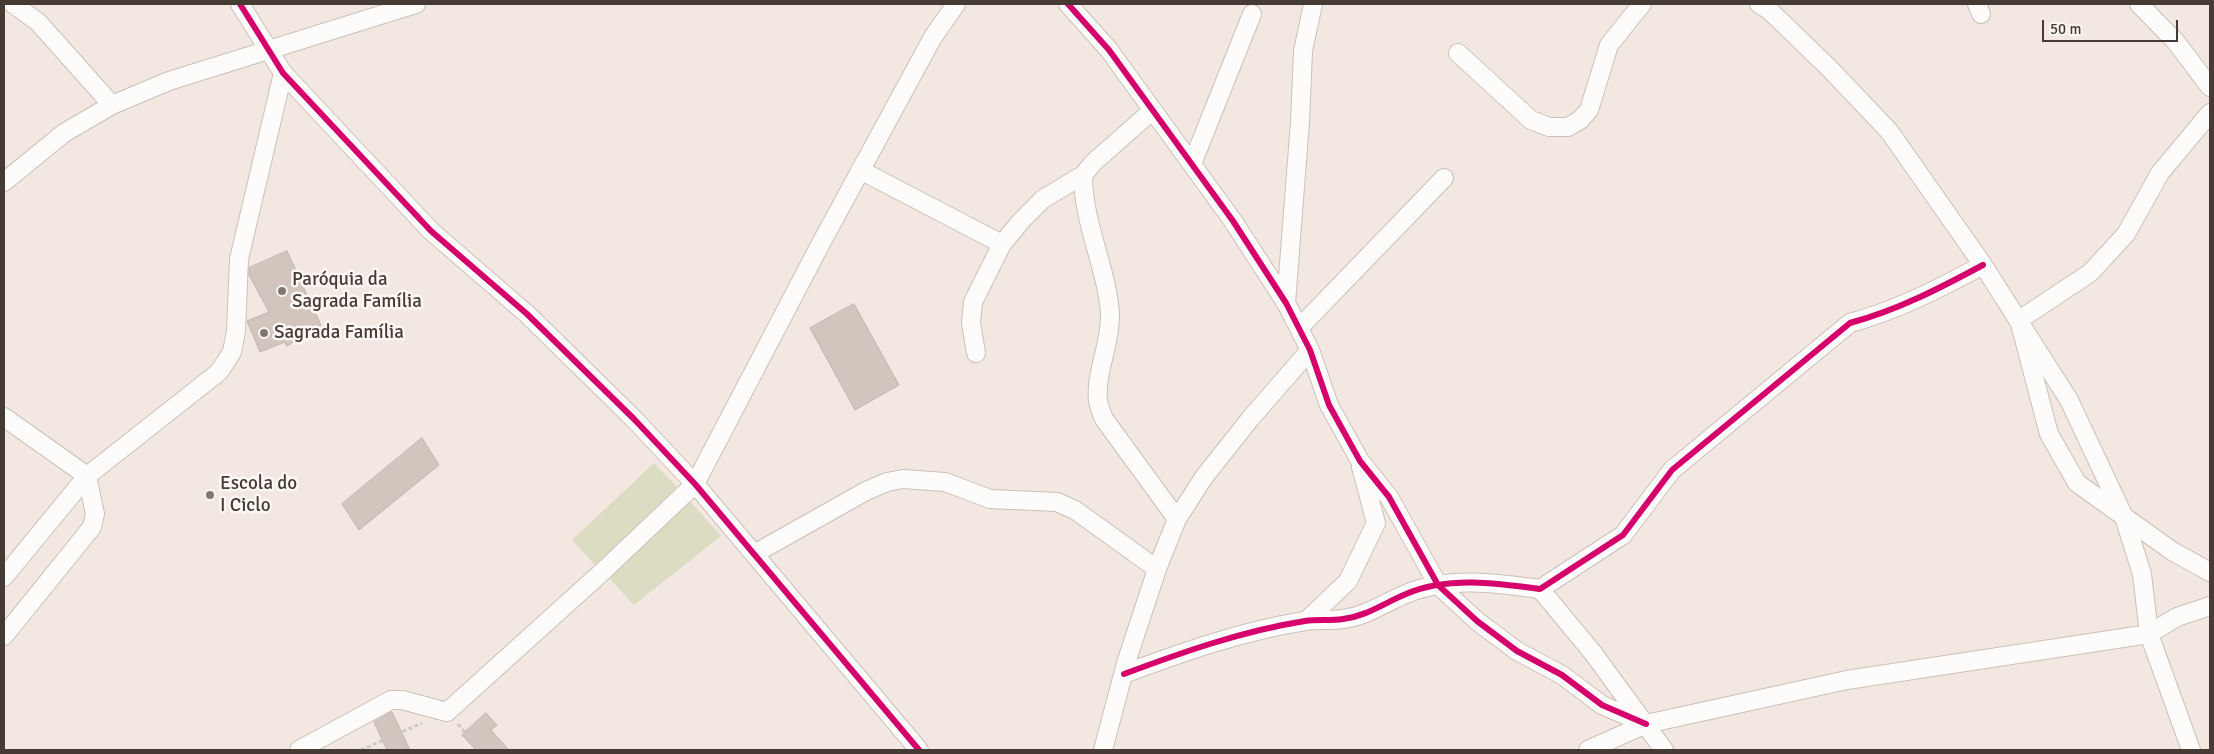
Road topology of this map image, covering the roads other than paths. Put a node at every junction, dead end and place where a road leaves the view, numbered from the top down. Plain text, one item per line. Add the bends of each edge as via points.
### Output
1 (13, 4) edge
2 (240, 4) edge
3 (416, 4) edge
4 (956, 4) edge
5 (1068, 4) edge
6 (1313, 4) edge
7 (1642, 4) edge
8 (1759, 4) edge
9 (2139, 4) edge
10 (1252, 14) dead end
11 (269, 49) junction
12 (1458, 53) dead end
13 (283, 74) junction
14 (2210, 87) edge
15 (112, 105) junction
16 (1153, 110) junction
17 (2210, 113) edge
18 (1192, 164) junction
19 (860, 170) junction
20 (1083, 175) junction
21 (1444, 178) dead end
22 (4, 182) edge
23 (1002, 244) junction
24 (1983, 265) junction
25 (1286, 303) junction
26 (2018, 320) junction
27 (1299, 328) junction
28 (1310, 350) junction
29 (976, 353) dead end
30 (4, 417) edge
31 (1360, 461) junction
32 (86, 476) junction
33 (695, 484) junction
34 (2124, 517) junction
35 (1176, 519) junction
36 (754, 554) junction
37 (1157, 569) junction
38 (2210, 572) edge
39 (4, 577) edge
40 (1438, 585) junction
41 (1540, 589) junction
42 (2210, 606) edge
43 (1306, 621) junction
44 (2149, 634) junction
45 (4, 636) edge
46 (1124, 674) junction
47 (1646, 724) junction
48 (298, 750) edge
49 (919, 750) edge
50 (1103, 750) edge
51 (1588, 750) edge
52 (1664, 750) edge
53 (2191, 750) edge

1 - 15 street via 38,22
2 - 11 street
3 - 11 street
4 - 19 street via 933,37
5 - 16 street via 1109,50
6 - 25 street via 1303,51
7 - 12 street via 1609,45 1589,110 1568,127 1549,127 1532,120
8 - 24 street via 1829,68 1889,131
9 - 14 street via 2176,42
10 - 18 street
11 - 13 street
11 - 15 street via 169,81
13 - 32 street via 239,259 232,352 219,372
13 - 33 street via 431,231 527,314
15 - 22 street via 64,133
16 - 18 street
16 - 20 street
17 - 26 street via 2160,173 2126,234 2090,273
18 - 25 street
19 - 23 street
19 - 33 street
20 - 23 street via 1043,199
20 - 35 street via 1083,200 1110,313 1098,403 1104,420
21 - 27 street
23 - 29 street via 973,302 971,323
24 - 26 street
24 - 41 street via 1884,314 1850,323 1672,470 1623,535
25 - 27 street
26 - 34 street via 2069,400
26 - 34 street via 2048,434 2077,483
27 - 28 street
28 - 31 street via 1329,405
28 - 35 street via 1204,477
30 - 32 street
31 - 40 street via 1389,497
31 - 43 street via 1376,523 1348,581
32 - 39 street
32 - 45 street via 95,514 92,527
33 - 36 street
33 - 48 street via 447,712 391,700
34 - 38 street via 2172,551
34 - 44 street via 2142,574
35 - 37 street
36 - 37 street via 866,491 903,479 945,482 990,499 1057,502 1074,510
36 - 49 street
37 - 46 street
40 - 41 street via 1488,582
40 - 43 street via 1406,593 1374,611 1344,619
40 - 47 street via 1517,652 1562,675 1602,705
41 - 47 street
42 - 44 street via 2177,617
43 - 46 street via 1215,641
44 - 47 street via 1848,680
44 - 53 street
46 - 50 street
47 - 51 street
47 - 52 street

